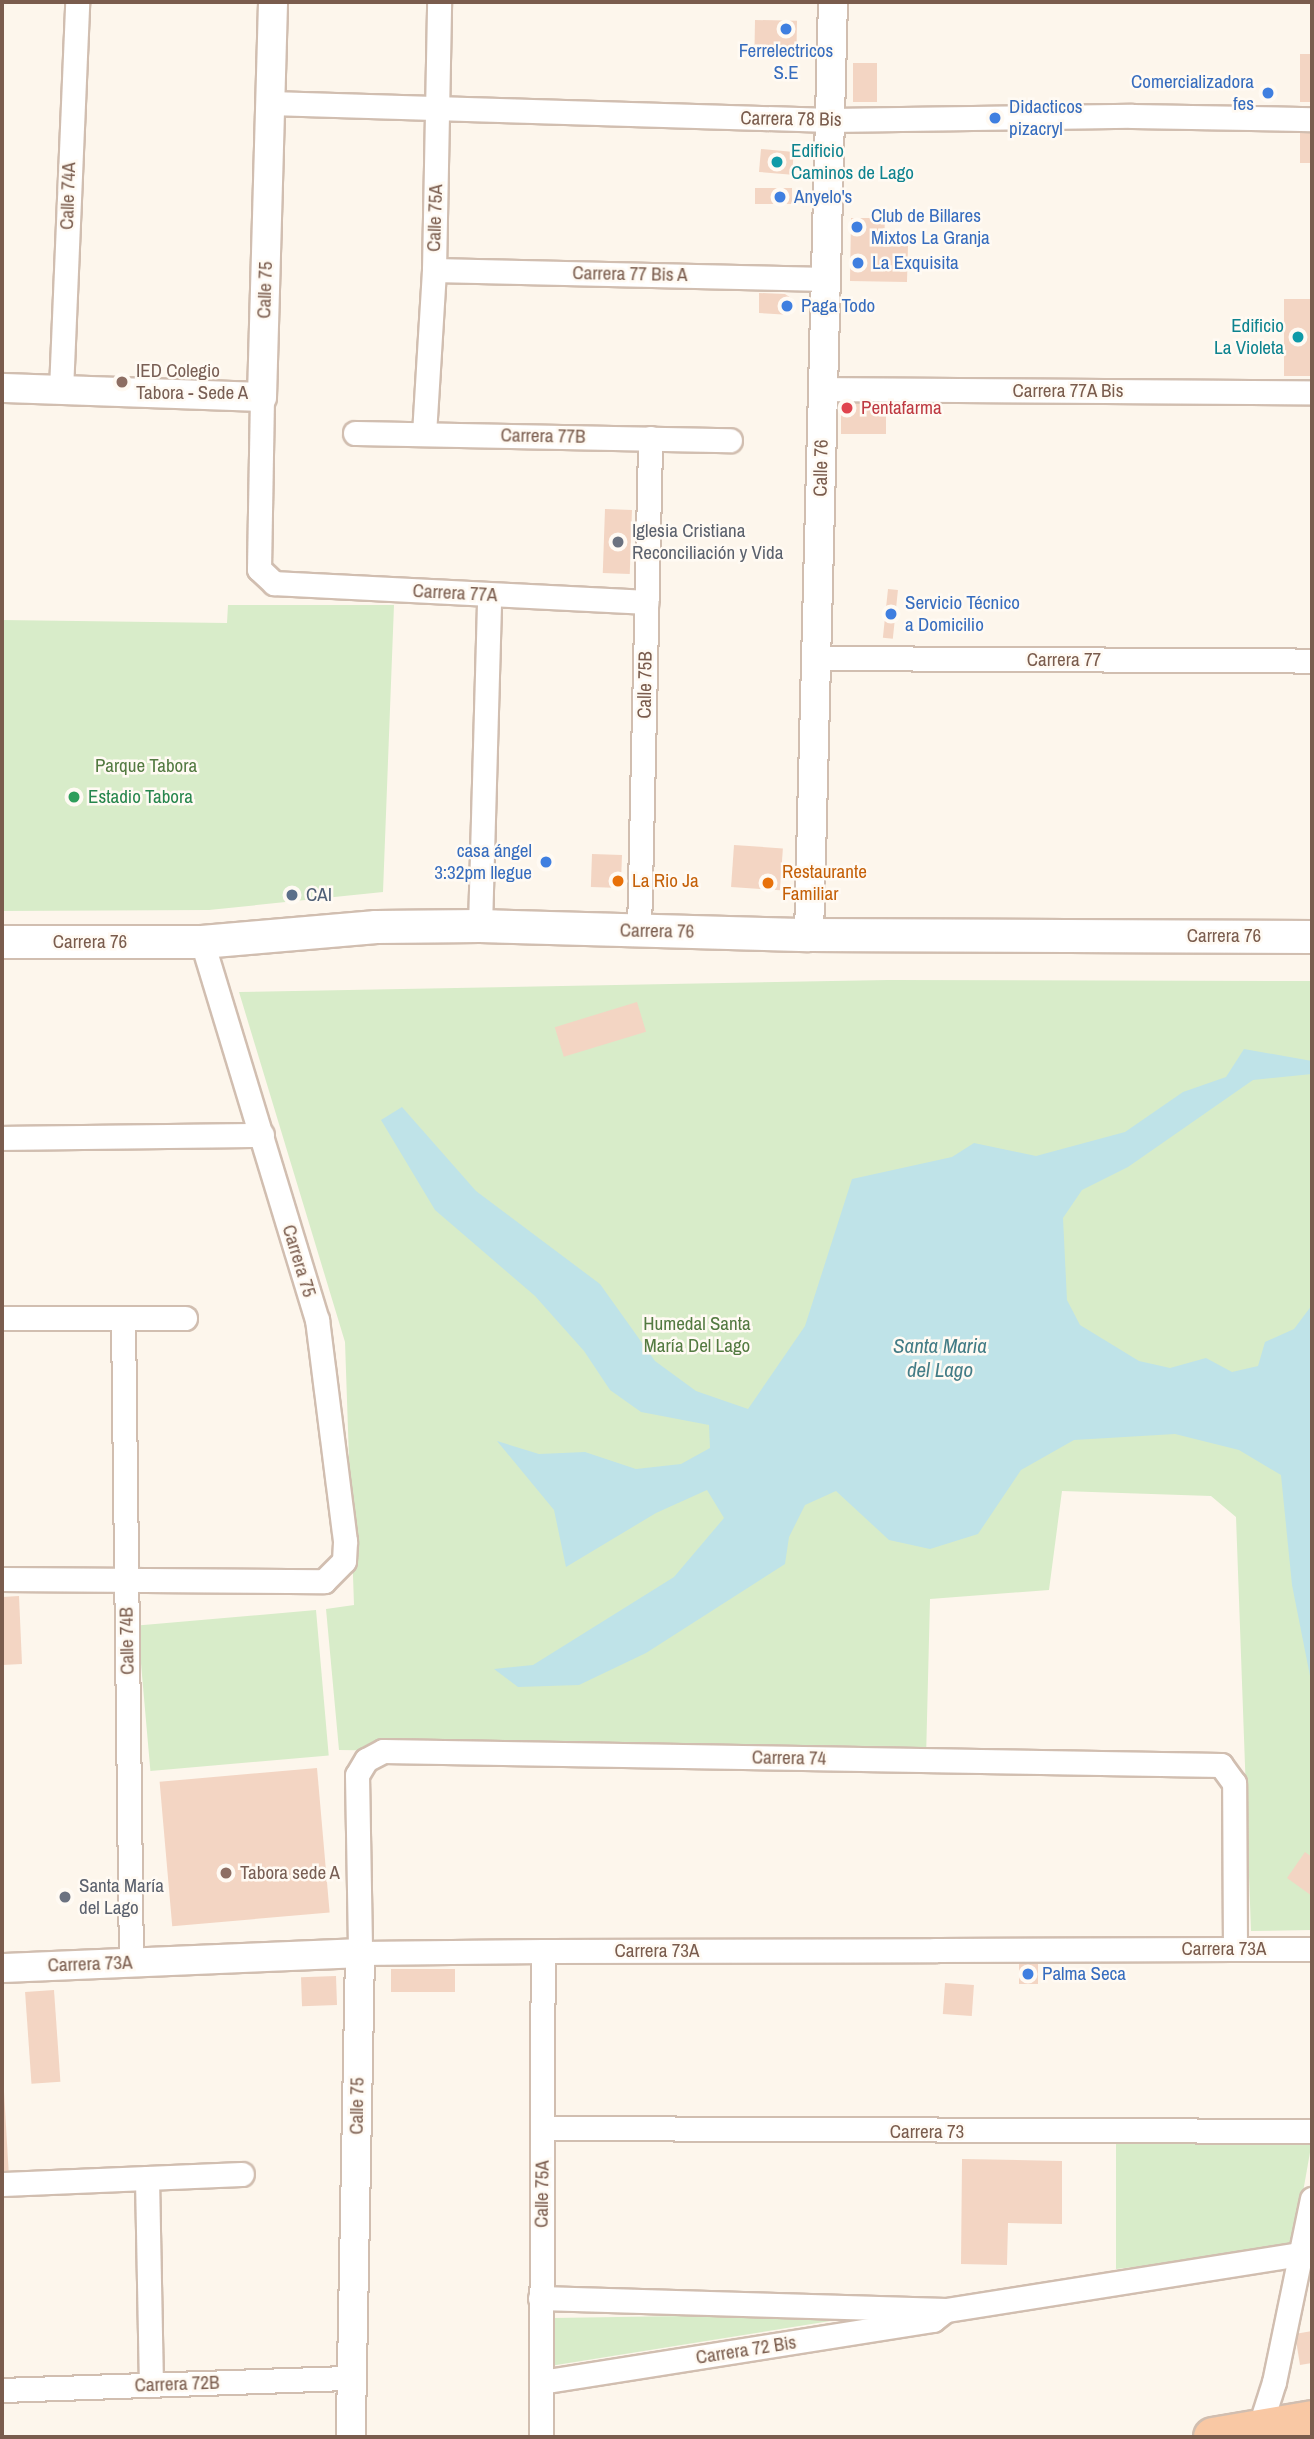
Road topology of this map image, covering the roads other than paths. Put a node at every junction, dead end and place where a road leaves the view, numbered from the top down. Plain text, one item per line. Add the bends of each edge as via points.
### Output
1 (78, 2) edge
2 (273, 2) edge
3 (439, 2) edge
4 (833, 2) edge
5 (270, 103) junction
6 (439, 111) junction
7 (830, 120) junction
8 (1312, 120) edge
9 (434, 270) junction
10 (826, 279) junction
11 (2, 388) edge
12 (823, 389) junction
13 (61, 390) junction
14 (1312, 393) edge
15 (262, 397) junction
16 (355, 433) dead end
17 (424, 434) junction
18 (650, 438) junction
19 (730, 440) dead end
20 (264, 577) joint
21 (489, 595) junction
22 (647, 602) junction
23 (817, 658) junction
24 (1312, 662) edge
25 (480, 926) junction
26 (639, 931) junction
27 (809, 935) junction
28 (1312, 937) edge
29 (2, 942) edge
30 (202, 942) junction
31 (262, 1135) junction
32 (2, 1139) edge
33 (2, 1318) edge
34 (185, 1318) dead end
35 (123, 1319) junction
36 (126, 1577) junction
37 (2, 1579) edge
38 (357, 1775) joint
39 (1312, 1949) edge
40 (1235, 1950) junction
41 (543, 1951) junction
42 (360, 1953) junction
43 (131, 1962) junction
44 (2, 1968) edge
45 (542, 2128) junction
46 (1312, 2131) edge
47 (242, 2174) dead end
48 (146, 2178) junction
49 (2, 2184) edge
50 (1312, 2199) edge
51 (1299, 2254) junction
52 (540, 2298) junction
53 (946, 2310) junction
54 (352, 2378) junction
55 (541, 2382) junction
56 (1274, 2382) junction
57 (151, 2385) junction
58 (2, 2390) edge
59 (1305, 2421) edge
60 (1259, 2429) junction
61 (351, 2437) edge
62 (541, 2437) edge
63 (1213, 2437) edge

1 - 13 street, Calle 74A
2 - 5 street, Calle 75
3 - 6 street, Calle 75A
4 - 7 street, Calle 76
5 - 6 street, Carrera 78 Bis
5 - 15 street, Calle 75
6 - 7 street, Carrera 78 Bis
6 - 9 street, Calle 75A
7 - 8 street, Carrera 78 Bis
7 - 10 street, Calle 76
9 - 10 street, Carrera 77 Bis A
9 - 17 street, Calle 75A
10 - 12 street, Calle 76
11 - 13 street
12 - 14 street, Carrera 77A Bis
12 - 23 street, Calle 76
13 - 15 street
15 - 20 street, Calle 75 via 259,569
16 - 17 street, Carrera 77B
17 - 18 street, Carrera 77B
18 - 19 street, Carrera 77B
18 - 22 street, Calle 75B
20 - 21 street, Carrera 77A via 274,583
21 - 22 street, Carrera 77A
21 - 25 street
22 - 26 street, Calle 75B
23 - 24 street, Carrera 77
23 - 27 street, Calle 76
25 - 26 main road, Carrera 76
25 - 30 main road, Carrera 76 via 376,927
26 - 27 main road, Carrera 76
27 - 28 main road, Carrera 76
29 - 30 main road, Carrera 76
30 - 31 street, Carrera 75
31 - 32 street
31 - 36 street, Carrera 75 via 317,1320 344,1561 324,1581
33 - 35 street
34 - 35 street
35 - 36 street, Calle 74B
36 - 37 street
36 - 43 street, Calle 74B
38 - 40 street, Carrera 74 via 366,1760 383,1751 1221,1765 1234,1783
38 - 42 street, Calle 75
39 - 40 street, Carrera 73A
40 - 41 street, Carrera 73A
41 - 42 street, Carrera 73A
41 - 45 street, Calle 75A
42 - 43 street, Carrera 73A
42 - 54 street, Calle 75
43 - 44 street, Carrera 73A
45 - 46 street, Carrera 73
45 - 52 street, Calle 75A
47 - 48 street
48 - 49 street
48 - 57 street
50 - 51 street
51 - 53 street, Carrera 72 Bis
51 - 56 street
52 - 53 street, Carrera 72 Bis
52 - 55 street, Calle 75A
53 - 55 street, Carrera 72 Bis via 933,2320
54 - 57 street, Carrera 72B
54 - 61 street, Calle 75
55 - 62 street, Calle 75A
56 - 59 street
56 - 60 street
57 - 58 street, Carrera 72B
59 - 60 highway
60 - 63 highway

